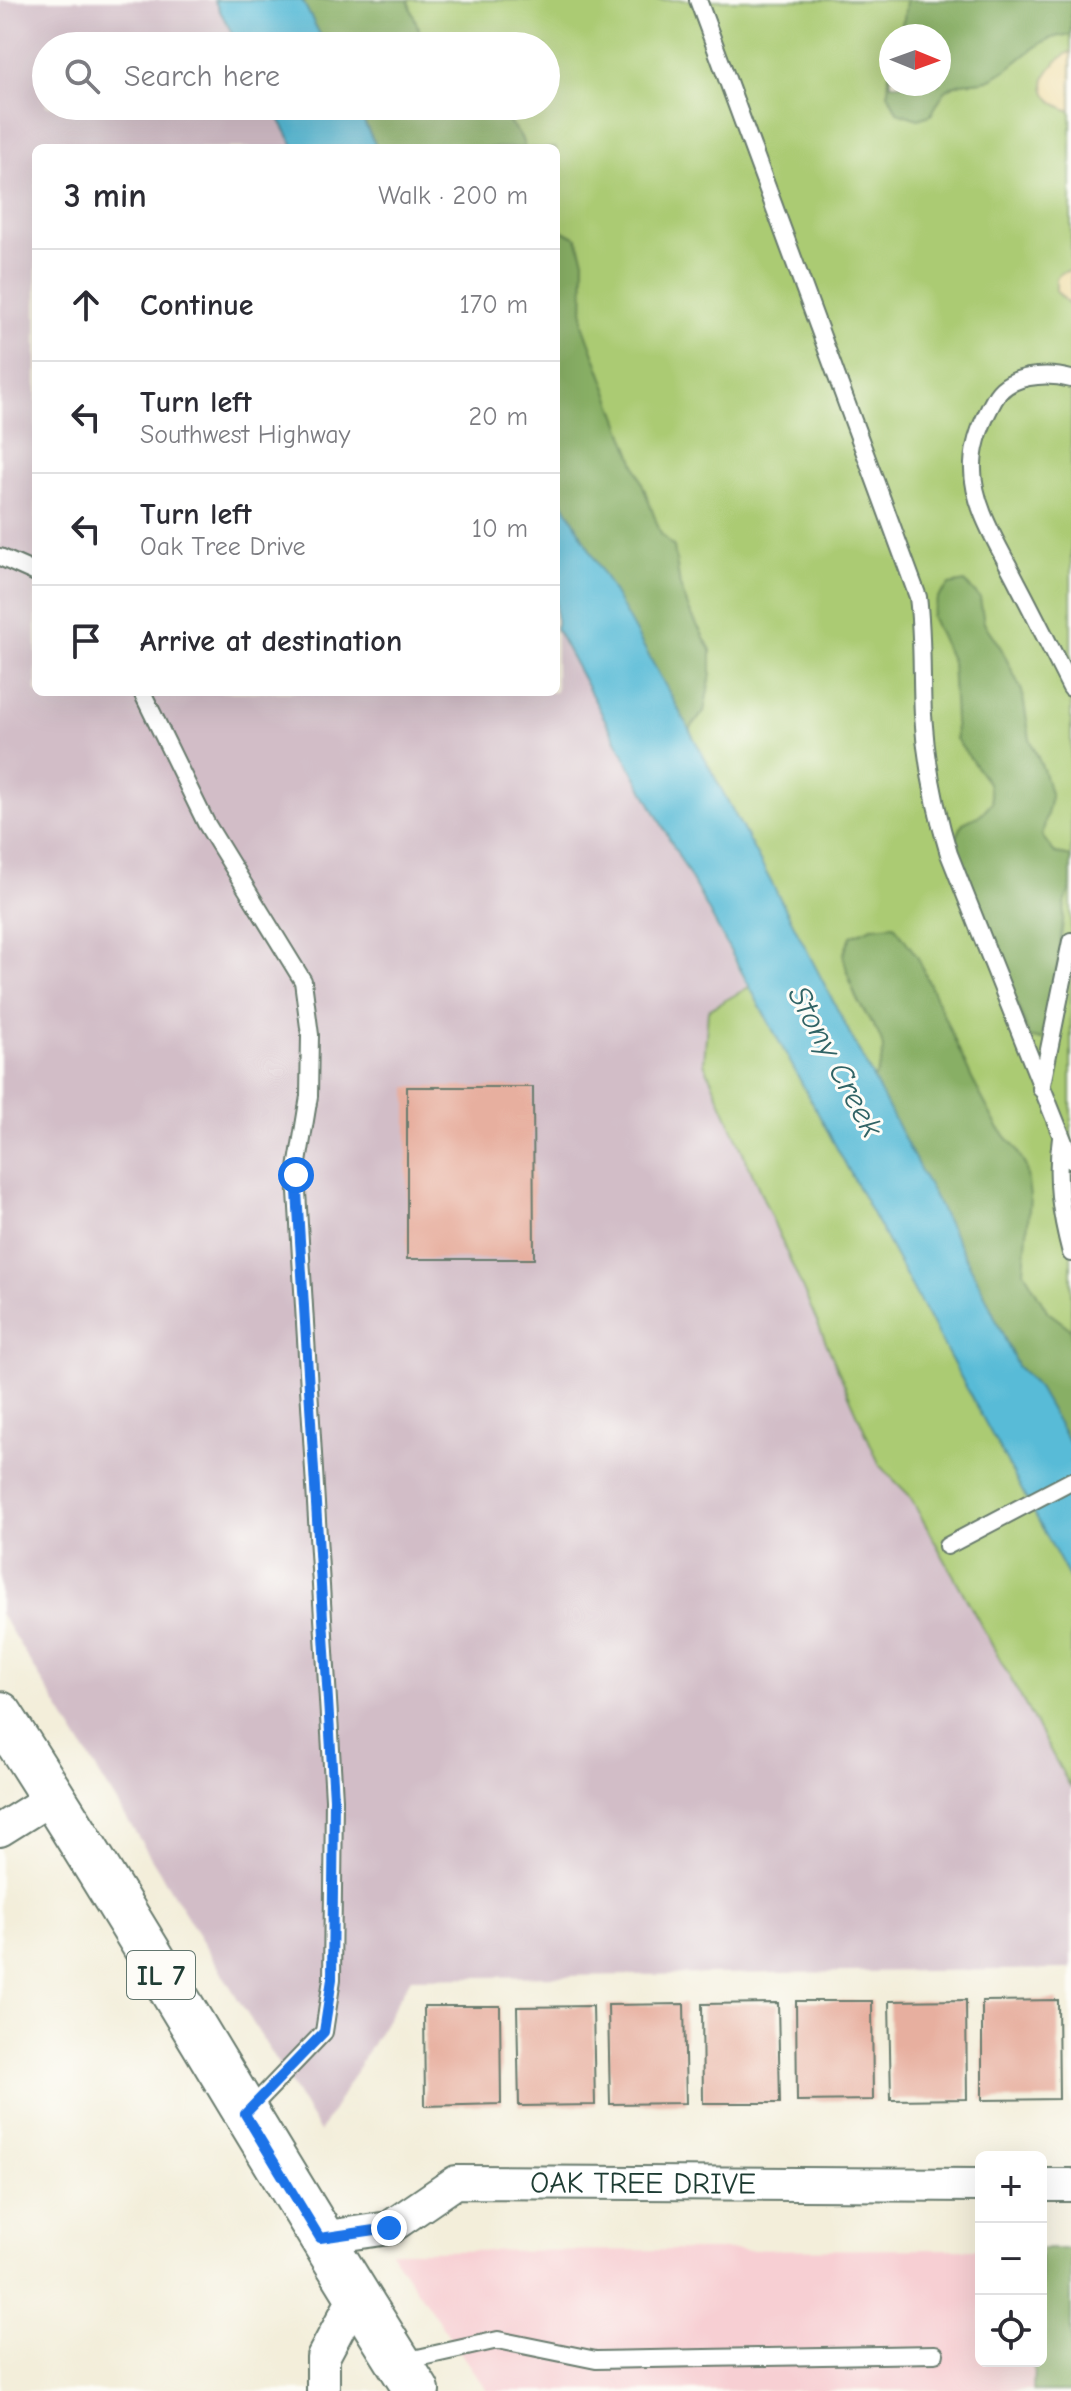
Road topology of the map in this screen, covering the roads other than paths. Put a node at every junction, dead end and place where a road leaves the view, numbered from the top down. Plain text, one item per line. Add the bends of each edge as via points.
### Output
1 (698, 0) edge
2 (1071, 379) edge
3 (0, 557) edge
4 (32, 571) edge
5 (1071, 688) edge
6 (144, 696) edge
7 (1071, 941) edge
8 (1041, 1091) junction
9 (1061, 1137) junction
10 (1071, 1160) edge
11 (1071, 1253) edge
12 (1071, 1481) edge
13 (947, 1546) dead end
14 (0, 1714) edge
15 (53, 1797) junction
16 (0, 1830) edge
17 (245, 2114) junction
18 (975, 2185) edge
19 (1047, 2185) edge
20 (1071, 2185) edge
21 (320, 2238) junction
22 (356, 2295) junction
23 (935, 2354) dead end
24 (408, 2377) edge
25 (323, 2391) edge

1 - 8 lane via 918,597 924,725 935,809
2 - 5 lane via 1034,375 997,393 976,437 973,466 978,499 996,541
3 - 4 lane
6 - 17 lane via 206,823 303,981 310,1035 309,1096 296,1175 334,1799 332,1979 324,2032
7 - 8 lane
8 - 9 lane
9 - 10 lane
9 - 11 lane via 1057,1168
12 - 13 lane
14 - 15 main road, IL 7
15 - 16 street
15 - 17 main road, IL 7
17 - 21 main road, IL 7
18 - 21 street, OAK TREE DRIVE via 456,2182 389,2228
19 - 20 street
21 - 22 main road, IL 7
22 - 24 main road, IL 7
22 - 25 street via 323,2357
23 - 24 lane via 596,2360 498,2340

